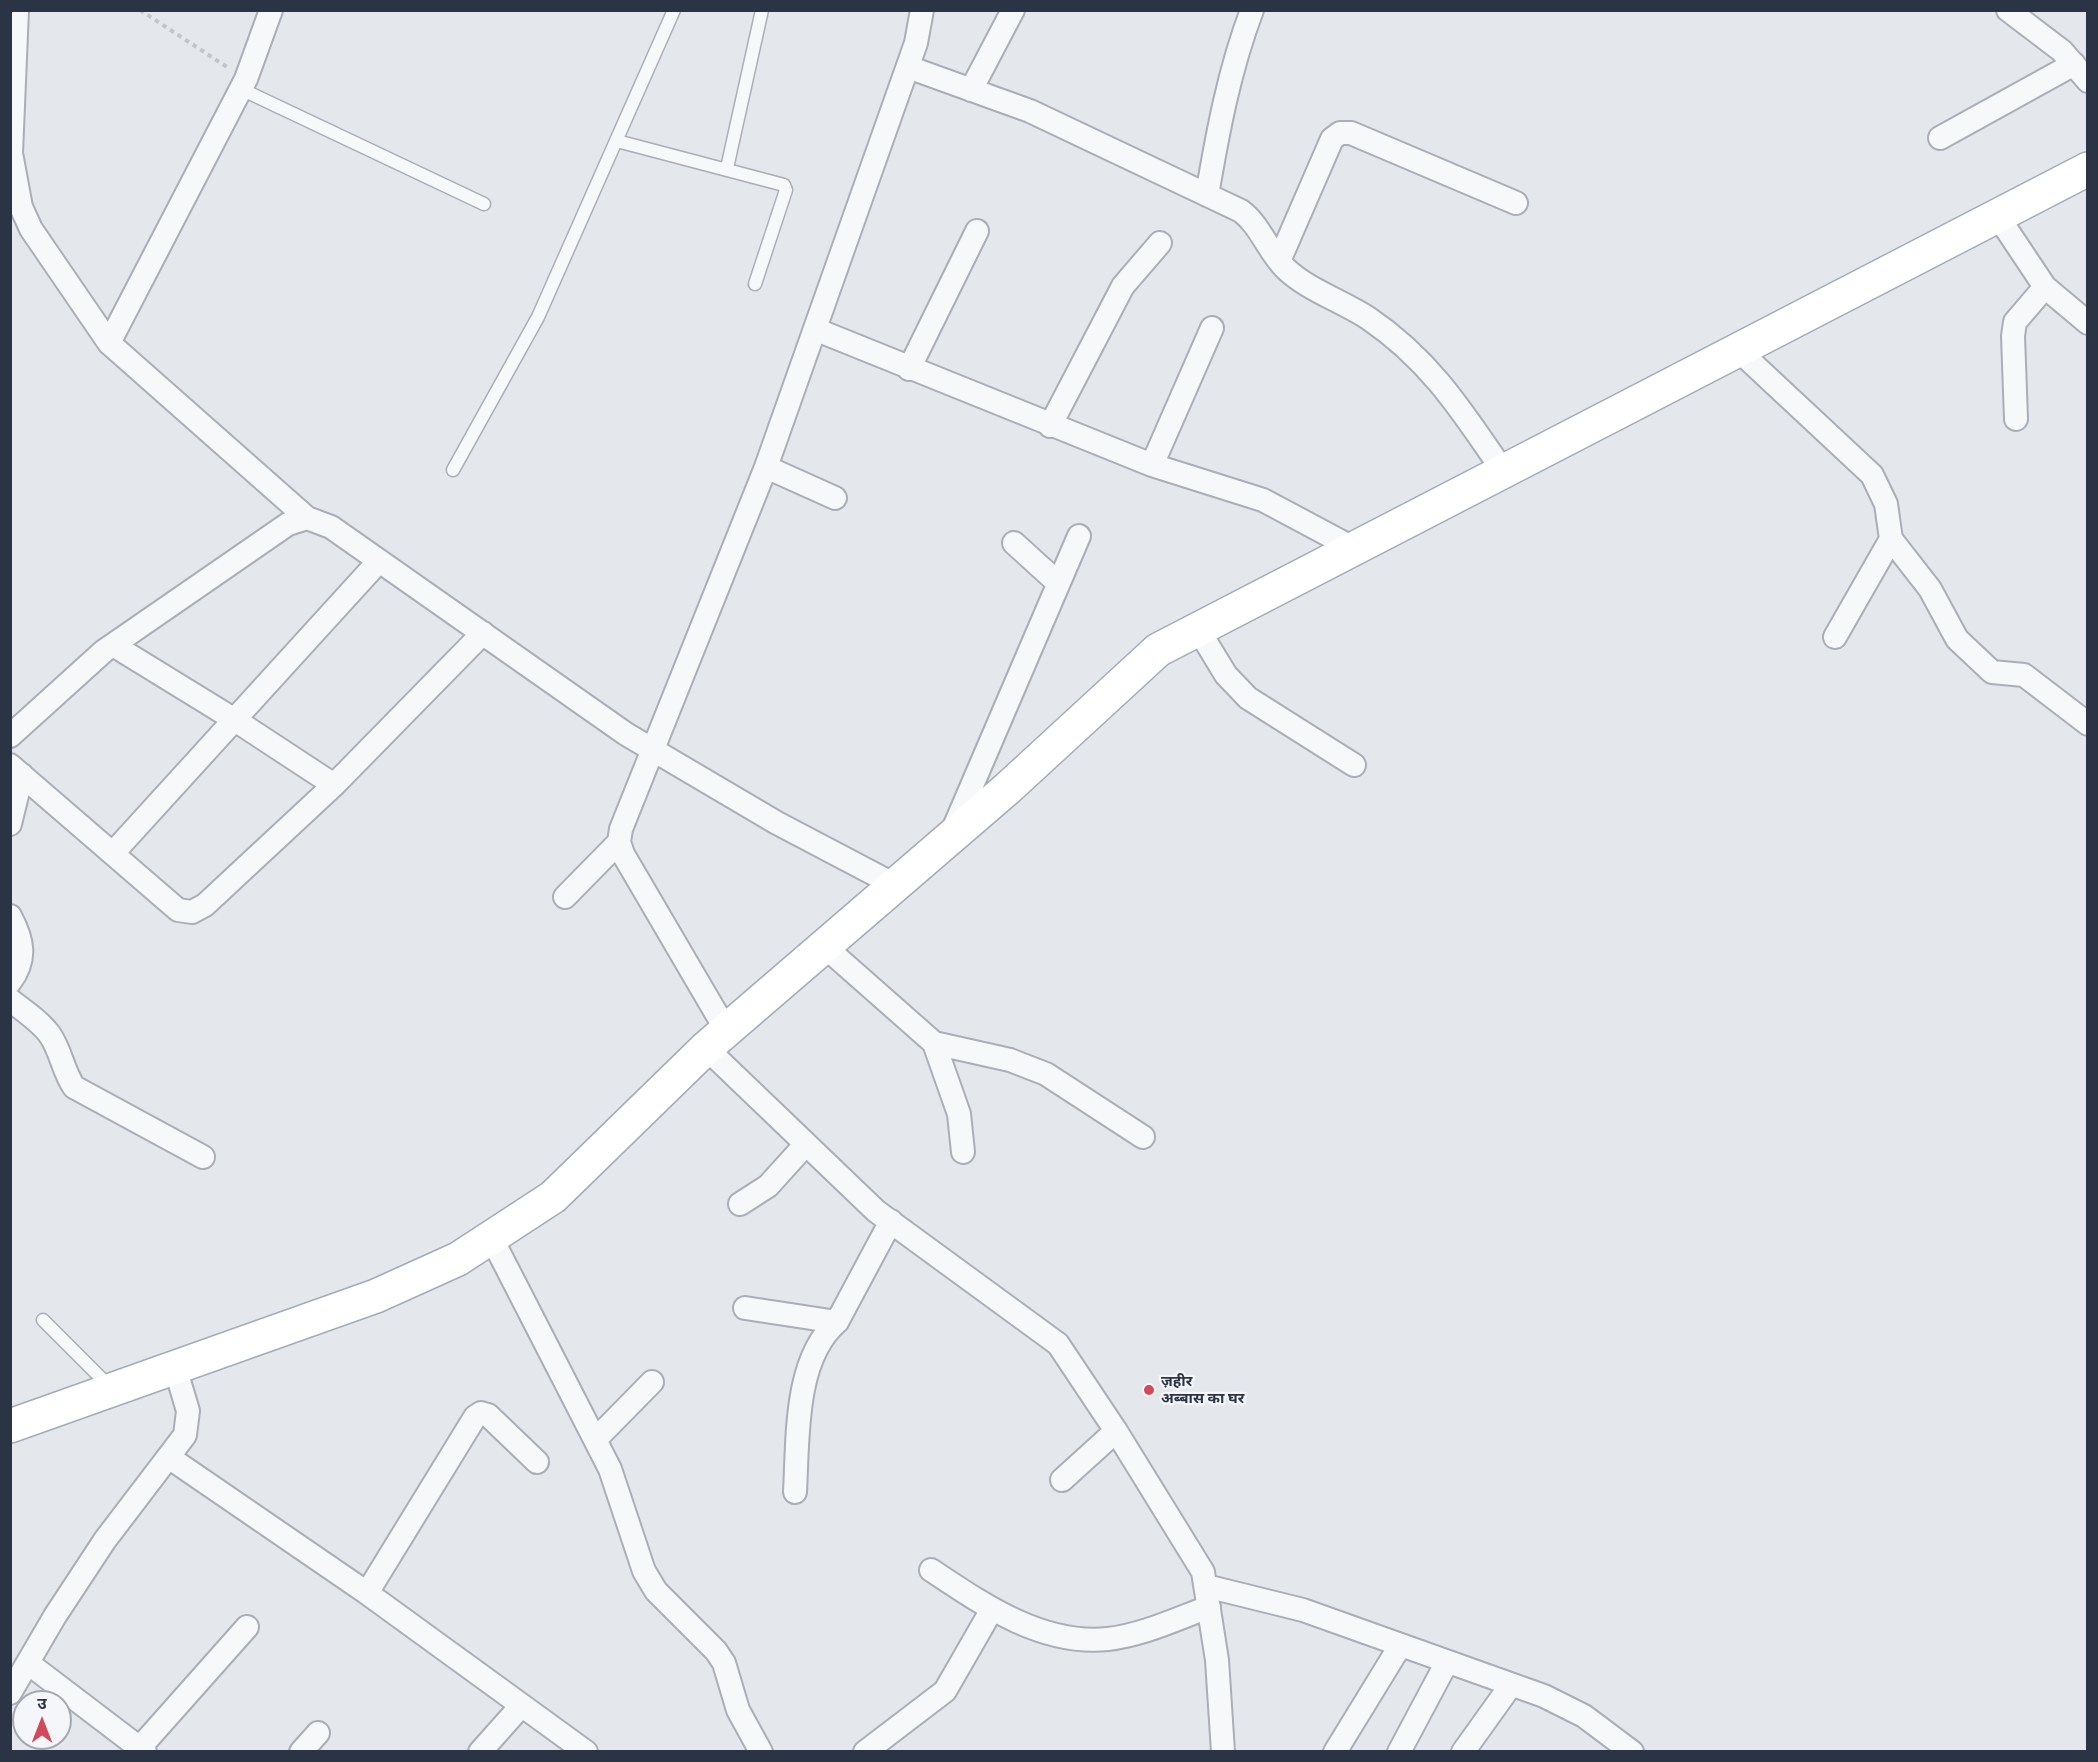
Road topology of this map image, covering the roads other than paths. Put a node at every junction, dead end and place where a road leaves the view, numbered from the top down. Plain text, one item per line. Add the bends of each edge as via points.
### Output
1 (17, 10) edge
2 (271, 10) edge
3 (674, 10) edge
4 (762, 10) edge
5 (922, 10) edge
6 (1013, 10) edge
7 (1252, 10) edge
8 (2008, 10) edge
9 (908, 67) junction
10 (2081, 72) edge
11 (243, 84) junction
12 (971, 90) junction
13 (1940, 138) dead end
14 (617, 141) junction
15 (727, 168) junction
16 (2088, 169) edge
17 (1207, 195) junction
18 (1516, 203) dead end
19 (484, 204) dead end
20 (1997, 215) junction
21 (977, 231) dead end
22 (1160, 243) dead end
23 (1279, 261) junction
24 (754, 284) dead end
25 (2045, 287) junction
26 (2088, 324) edge
27 (1212, 328) dead end
28 (817, 330) junction
29 (109, 343) junction
30 (1737, 349) junction
31 (909, 369) junction
32 (2016, 419) dead end
33 (1050, 426) junction
34 (1152, 465) junction
35 (766, 467) junction
36 (453, 470) dead end
37 (1503, 471) junction
38 (835, 498) dead end
39 (307, 518) junction
40 (1079, 536) dead end
41 (1891, 539) junction
42 (1014, 543) dead end
43 (1353, 548) junction
44 (379, 561) junction
45 (1058, 583) junction
46 (1198, 629) junction
47 (483, 633) junction
48 (1835, 636) dead end
49 (113, 645) junction
50 (235, 720) junction
51 (2088, 724) edge
52 (10, 736) edge
53 (652, 749) junction
54 (1354, 765) dead end
55 (16, 770) edge
56 (334, 785) junction
57 (10, 824) edge
58 (949, 839) junction
59 (619, 842) junction
60 (112, 853) junction
61 (895, 885) junction
62 (565, 897) dead end
63 (10, 916) edge
64 (824, 946) junction
65 (10, 982) edge
66 (10, 1000) edge
67 (716, 1039) junction
68 (934, 1043) junction
69 (1143, 1137) dead end
70 (806, 1144) junction
71 (963, 1152) dead end
72 (203, 1158) dead end
73 (741, 1204) dead end
74 (891, 1221) junction
75 (491, 1237) junction
76 (745, 1308) dead end
77 (43, 1320) dead end
78 (837, 1322) junction
79 (175, 1367) junction
80 (652, 1382) dead end
81 (112, 1390) junction
82 (10, 1426) edge
83 (1116, 1431) junction
84 (595, 1440) junction
85 (170, 1458) junction
86 (537, 1462) dead end
87 (1062, 1480) dead end
88 (795, 1492) dead end
89 (931, 1570) dead end
90 (367, 1593) junction
91 (1207, 1597) junction
92 (991, 1611) junction
93 (247, 1627) dead end
94 (1400, 1646) junction
95 (1447, 1662) junction
96 (28, 1663) junction
97 (1511, 1685) junction
98 (10, 1693) edge
99 (521, 1706) junction
100 (318, 1733) dead end
101 (140, 1750) edge
102 (302, 1752) edge
103 (480, 1752) edge
104 (586, 1752) edge
105 (761, 1752) edge
106 (865, 1752) edge
107 (1223, 1752) edge
108 (1335, 1752) edge
109 (1399, 1752) edge
110 (1463, 1752) edge
111 (1632, 1752) edge

1 - 29 street via 10,153 21,207 31,229
2 - 11 street
3 - 14 lane
4 - 15 lane
5 - 9 street
6 - 12 street
7 - 17 street via 1221,112
8 - 10 street
9 - 12 street
9 - 28 street
10 - 13 street
11 - 19 lane
11 - 29 street
12 - 17 street via 1030,111
14 - 15 lane
14 - 36 lane via 538,317
15 - 24 lane via 786,188
16 - 20 main road
17 - 23 street via 1248,216
18 - 23 street via 1351,133 1340,133 1332,139
20 - 25 street
20 - 30 main road
21 - 31 street
22 - 33 street via 1123,286
23 - 37 street via 1291,273 1367,318 1420,361 1454,399
25 - 26 street
25 - 32 street via 2015,322
27 - 34 street
28 - 31 street
28 - 35 street
29 - 39 street
30 - 37 main road
30 - 41 street via 1872,475 1886,504
31 - 33 street
33 - 34 street
34 - 43 street via 1263,500
35 - 38 street
35 - 53 street
37 - 43 main road
39 - 44 street via 331,527
39 - 49 street via 288,524
40 - 45 street
41 - 48 street
41 - 51 street via 1930,589 1951,632 1974,656 1997,674 2024,675
42 - 45 street
43 - 46 main road
44 - 47 street
44 - 50 street
45 - 58 street
46 - 54 street via 1234,686
46 - 58 main road via 1158,650
47 - 53 street
47 - 56 street
49 - 50 street
49 - 52 street
50 - 56 street
50 - 60 street
53 - 59 street
53 - 61 street via 777,823
55 - 57 street
55 - 60 street
56 - 60 street via 205,905 192,912 178,910
58 - 61 main road
59 - 62 street
59 - 67 street
61 - 64 main road
63 - 65 street via 21,934 23,954 19,970
64 - 67 main road
64 - 68 street
66 - 72 street via 39,1022 50,1036 64,1073 74,1087
67 - 70 street
67 - 75 main road via 553,1197
68 - 69 street via 1011,1060 1046,1074
68 - 71 street via 959,1114
70 - 73 street via 768,1186
70 - 74 street
74 - 78 street
74 - 83 street via 1058,1344
75 - 79 main road via 458,1259 376,1296
75 - 84 street
76 - 78 street
77 - 81 lane
78 - 88 street via 826,1331 811,1357 799,1422
79 - 81 main road
79 - 85 street via 188,1423
80 - 84 street
81 - 82 main road
83 - 87 street
83 - 91 street via 1203,1572
84 - 105 street via 618,1488 644,1571 656,1592 724,1663 738,1710
85 - 90 street
85 - 96 street via 105,1540
86 - 90 street via 488,1415 481,1413 475,1417
89 - 92 street
90 - 99 street
91 - 92 street via 1142,1632 1108,1639 1057,1634
91 - 94 street via 1303,1610
91 - 107 street via 1217,1660
92 - 106 street via 945,1691
93 - 101 street
94 - 95 street
94 - 108 street
95 - 97 street
95 - 109 street
96 - 98 street
96 - 101 street
97 - 110 street
97 - 111 street via 1584,1716
99 - 103 street
99 - 104 street
100 - 102 street

